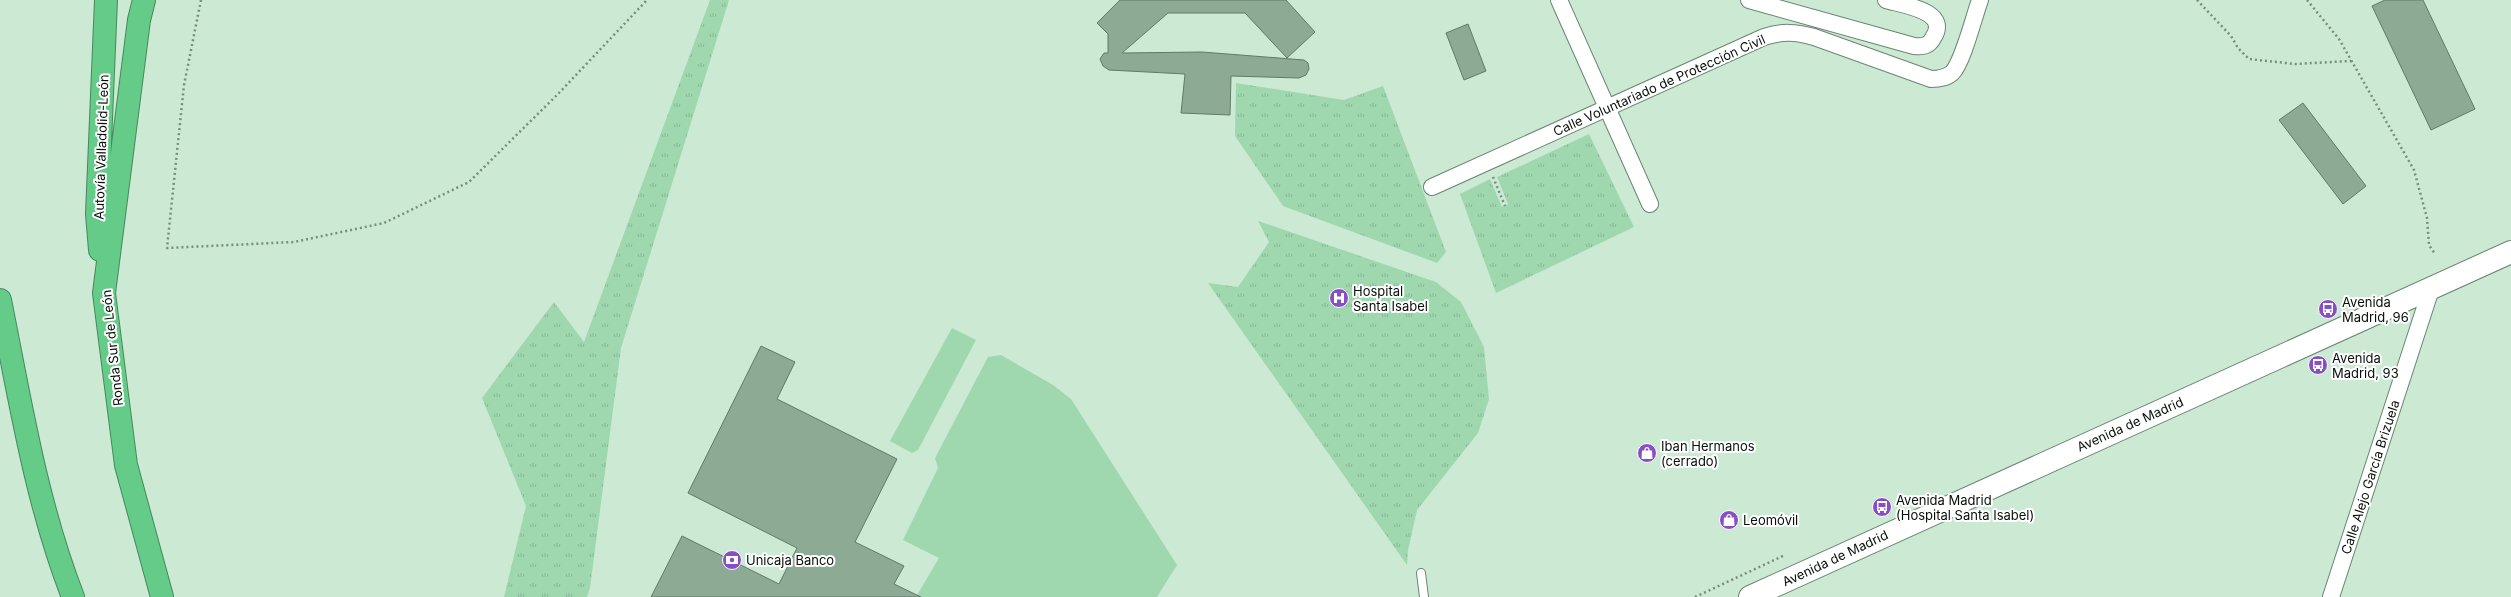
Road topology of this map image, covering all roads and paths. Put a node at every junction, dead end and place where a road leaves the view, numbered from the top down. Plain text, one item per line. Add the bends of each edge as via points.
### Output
1 (106, 0) edge
2 (144, 0) edge
3 (201, 0) edge
4 (647, 0) edge
5 (1560, 0) edge
6 (1749, 0) edge
7 (1886, 0) edge
8 (1980, 0) edge
9 (2197, 0) edge
10 (2307, 0) edge
11 (1794, 6) edge
12 (2351, 61) junction
13 (1607, 107) junction
14 (1487, 162) junction
15 (1432, 186) dead end
16 (1650, 204) dead end
17 (1505, 206) dead end
18 (2511, 252) edge
19 (2435, 254) dead end
20 (2431, 289) junction
21 (104, 293) junction
22 (0, 300) edge
23 (1785, 555) dead end
24 (1421, 573) dead end
25 (72, 597) edge
26 (162, 597) edge
27 (1424, 597) edge
28 (1695, 597) edge
29 (1750, 597) edge
30 (2331, 597) edge

1 - 21 highway, Autovía Valladolid-León via 97,214
2 - 21 highway, Ronda Sur de León via 138,28
3 - 4 path via 184,85 167,248 294,242 384,223 468,182
5 - 13 street
6 - 11 street
7 - 11 street via 1931,15 1936,21 1936,29 1929,43 1922,47 1914,46
8 - 13 street, Calle Voluntariado de Protección Civil via 1958,62 1952,73 1942,79 1931,79 1814,37 1779,32 1764,36
9 - 12 path via 2249,59 2295,64
10 - 12 path via 2339,39
12 - 19 path via 2414,170 2427,218 2429,245
13 - 14 street, Calle Voluntariado de Protección Civil
13 - 16 street
14 - 15 street, Calle Voluntariado de Protección Civil
14 - 17 path
18 - 20 main road, Avenida de Madrid
20 - 29 main road, Avenida de Madrid
20 - 30 street, Calle Alejo García Brizuela
21 - 26 highway, Ronda Sur de León via 126,465
22 - 25 highway via 37,481 53,543
23 - 28 path
24 - 27 lane

